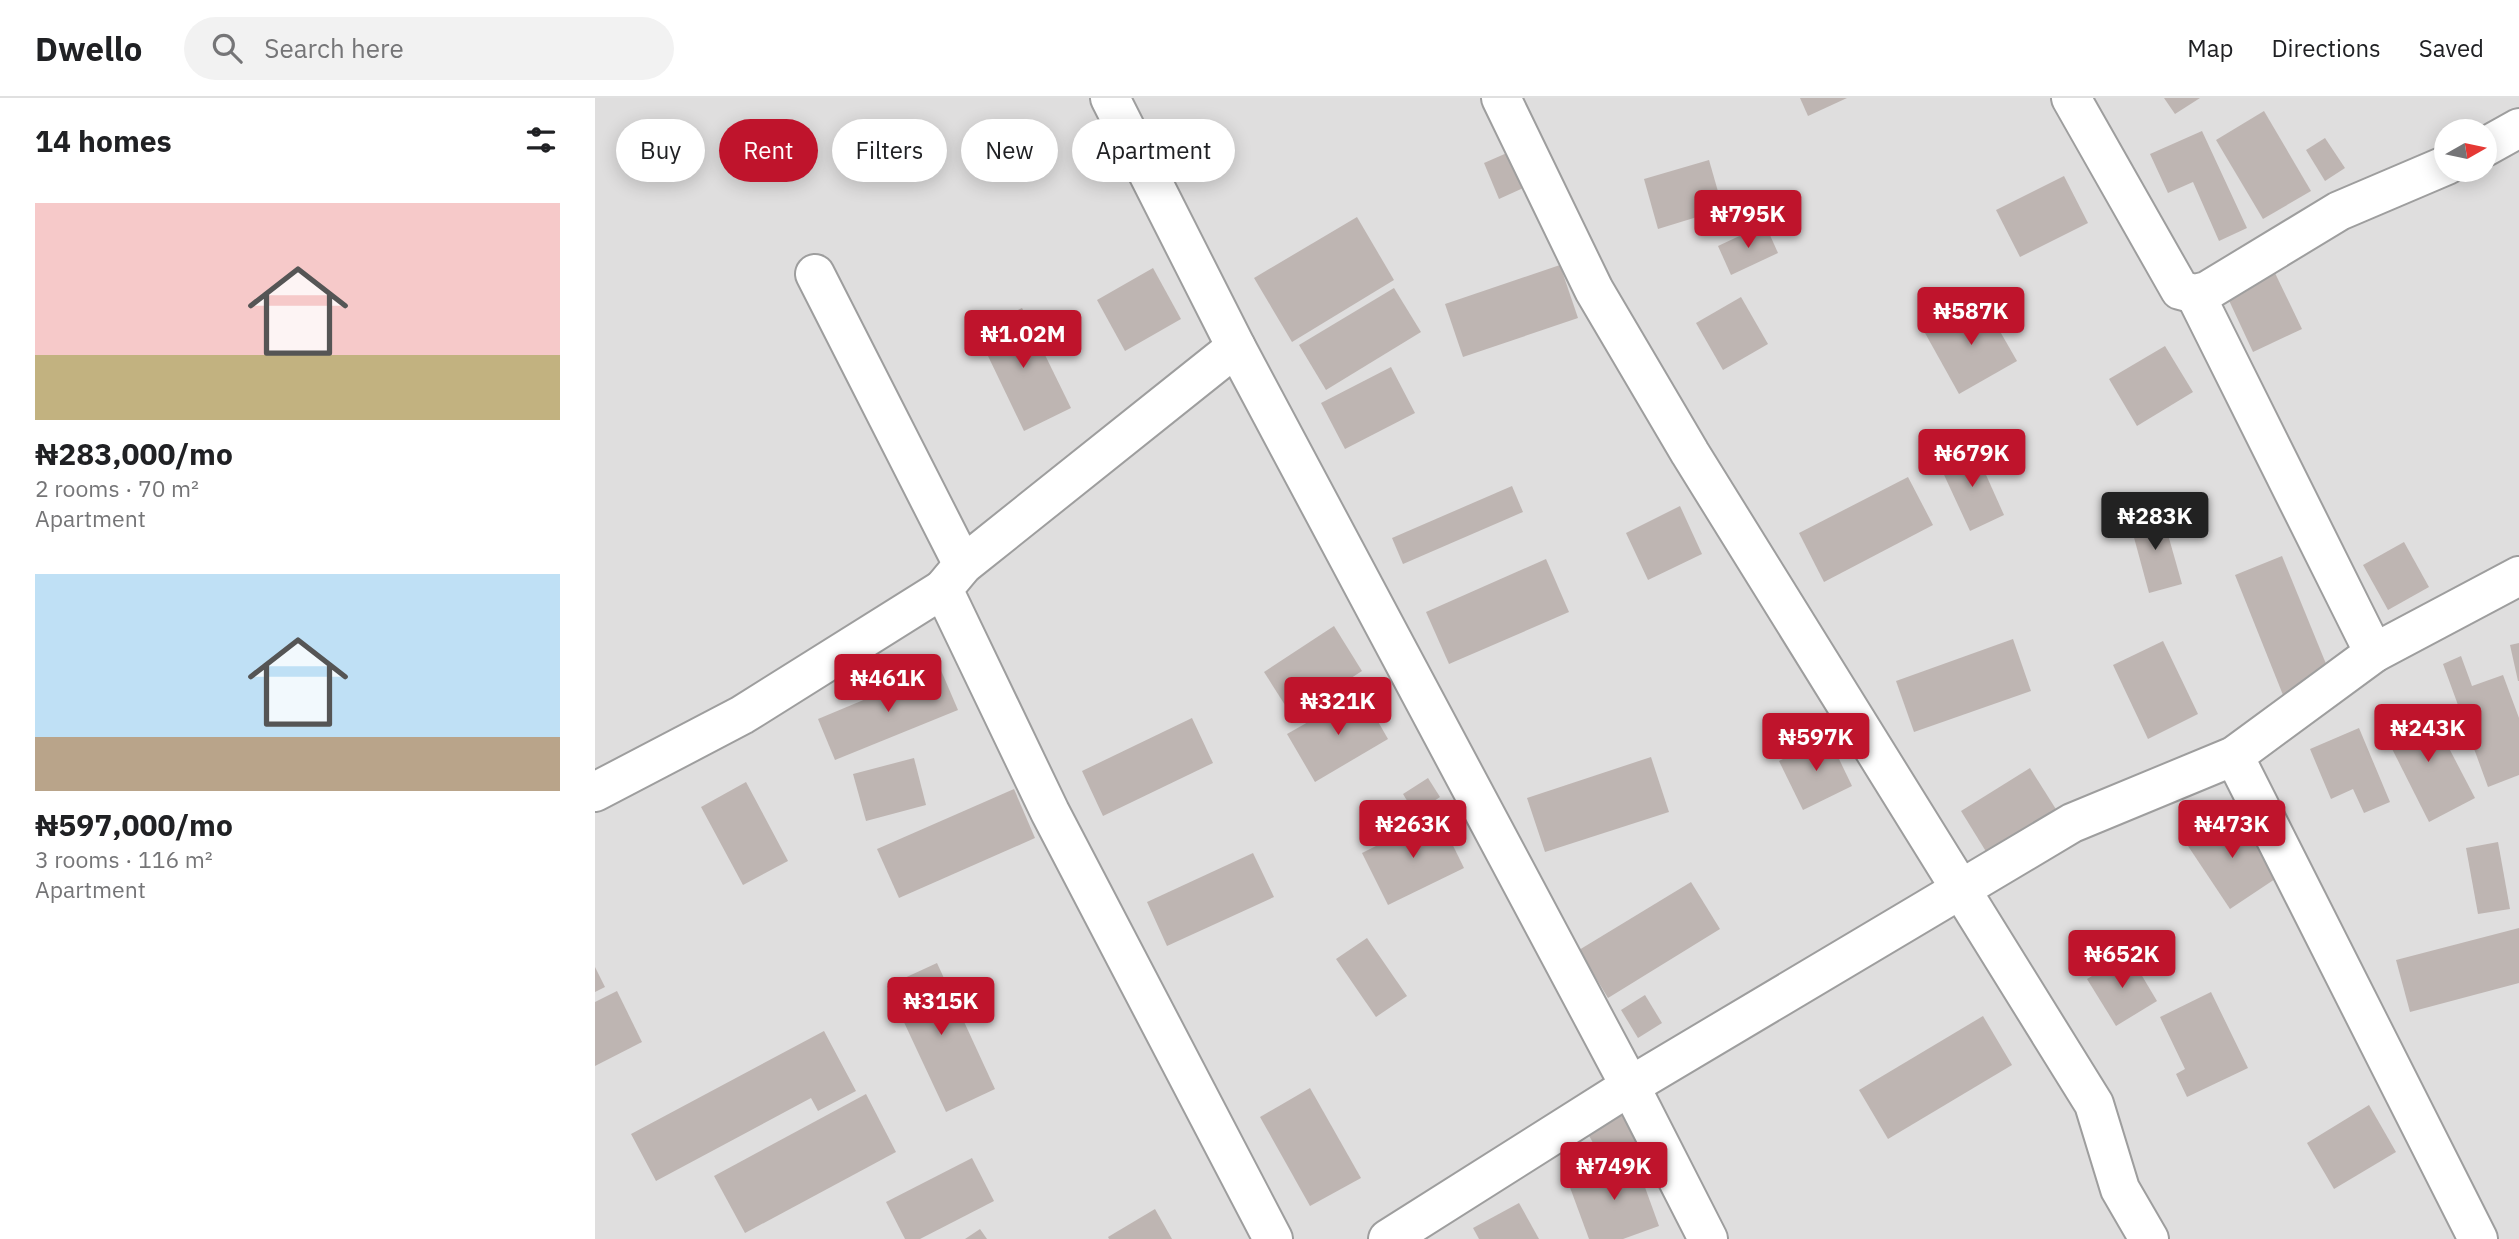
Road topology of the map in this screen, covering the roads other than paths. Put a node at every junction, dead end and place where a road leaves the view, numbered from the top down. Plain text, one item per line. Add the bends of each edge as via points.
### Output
1 (1110, 98) edge
2 (1501, 98) edge
3 (2071, 98) edge
4 (2519, 128) edge
5 (2497, 140) edge
6 (2434, 171) edge
7 (815, 274) dead end
8 (2195, 294) junction
9 (1236, 346) junction
10 (2519, 576) edge
11 (953, 577) junction
12 (2374, 653) junction
13 (2234, 756) junction
14 (595, 792) edge
15 (1961, 890) junction
16 (1630, 1086) junction
17 (1273, 1239) edge
18 (1388, 1239) edge
19 (1707, 1239) edge
20 (2149, 1239) edge
21 (2478, 1239) edge

1 - 9 street
2 - 15 street via 1594,290
3 - 8 street via 2181,290
4 - 5 street
6 - 8 street via 2339,211
7 - 11 street
8 - 12 street
9 - 11 street
9 - 16 street
10 - 12 street
11 - 14 street via 742,715
11 - 17 street via 1050,812
12 - 13 street
13 - 15 street via 2072,823
13 - 21 street
15 - 16 street
15 - 20 street via 2094,1104 2120,1189
16 - 18 street
16 - 19 street

